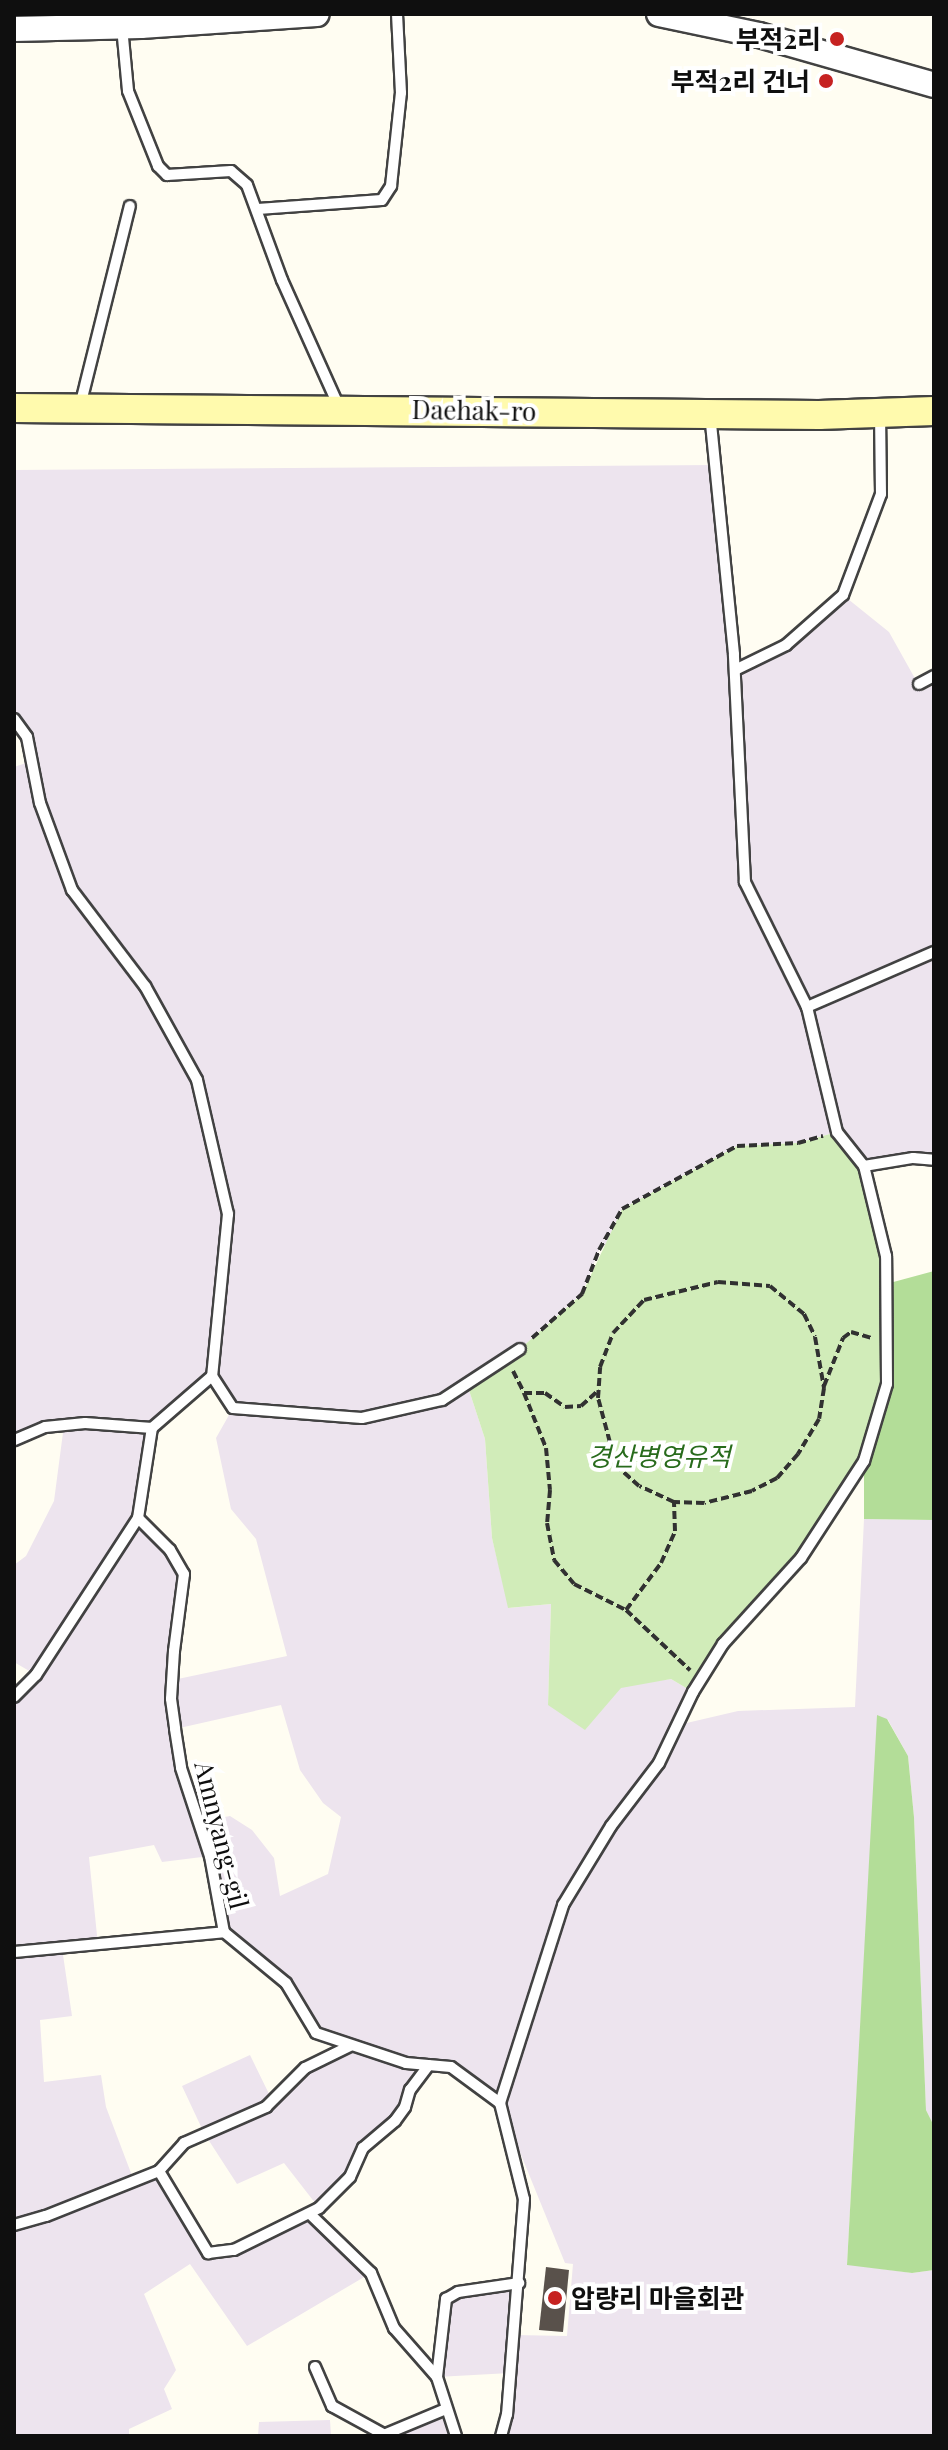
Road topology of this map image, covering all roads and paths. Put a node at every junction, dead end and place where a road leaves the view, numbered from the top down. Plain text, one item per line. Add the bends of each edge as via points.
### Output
1 (317, 14) edge
2 (397, 14) edge
3 (659, 14) edge
4 (122, 27) junction
5 (14, 29) edge
6 (934, 85) edge
7 (130, 206) dead end
8 (258, 209) junction
9 (14, 408) edge
10 (80, 408) junction
11 (341, 409) junction
12 (934, 411) edge
13 (710, 413) junction
14 (880, 413) junction
15 (735, 670) junction
16 (934, 676) edge
17 (919, 684) dead end
18 (14, 719) edge
19 (934, 952) edge
20 (807, 1007) junction
21 (837, 1132) junction
22 (934, 1160) edge
23 (864, 1166) junction
24 (887, 1343) junction
25 (520, 1349) joint
26 (506, 1358) junction
27 (212, 1376) junction
28 (824, 1388) junction
29 (599, 1390) junction
30 (524, 1393) junction
31 (152, 1428) junction
32 (14, 1440) edge
33 (674, 1502) junction
34 (138, 1518) junction
35 (626, 1610) junction
36 (699, 1682) junction
37 (14, 1697) edge
38 (224, 1932) junction
39 (14, 1952) edge
40 (350, 2046) junction
41 (429, 2065) junction
42 (500, 2103) junction
43 (159, 2171) junction
44 (310, 2214) junction
45 (14, 2225) edge
46 (519, 2283) junction
47 (315, 2367) dead end
48 (437, 2377) junction
49 (446, 2409) junction
50 (382, 2435) edge
51 (456, 2436) edge
52 (501, 2436) edge

1 - 4 street
2 - 8 lane via 401,93 391,186 382,200
3 - 6 street via 759,35
4 - 5 street
4 - 8 lane via 128,91 158,166 167,175 231,171 247,185
7 - 10 lane
8 - 11 lane via 282,280
9 - 10 main road, Daehak-ro
10 - 11 main road, Daehak-ro
11 - 13 main road, Daehak-ro
12 - 14 main road, Daehak-ro
13 - 14 main road, Daehak-ro
13 - 15 lane
14 - 15 lane via 881,494 843,595 786,645
15 - 20 lane via 745,882
16 - 17 lane
18 - 27 lane via 27,737 40,803 72,890 145,986 197,1080 228,1214
19 - 20 lane
20 - 21 lane
21 - 23 lane
21 - 25 path via 798,1143 737,1146 622,1209 582,1294
22 - 23 lane
23 - 24 lane via 886,1256
24 - 28 path via 851,1332 843,1338
24 - 36 lane via 887,1384 864,1461 801,1558 723,1644
25 - 26 lane
26 - 27 lane via 442,1400 362,1418 233,1408
26 - 30 path
27 - 31 lane
28 - 29 path via 815,1337 797,1307 770,1286 718,1282 644,1300 627,1315 604,1356
28 - 33 path via 819,1419 777,1478 752,1491 704,1503
29 - 30 path via 581,1406 565,1407 545,1393
29 - 33 path via 603,1426 616,1465 639,1486
30 - 35 path via 546,1448 547,1523 554,1560 574,1584
31 - 32 lane via 85,1423 45,1427
31 - 34 lane
33 - 35 path via 675,1531 661,1563
34 - 37 lane via 36,1675
34 - 38 lane, Amnyang-gil via 170,1550 184,1574 171,1699 181,1768 210,1856
35 - 36 path via 674,1651
36 - 42 lane via 659,1763 611,1826 563,1905
38 - 39 lane
38 - 40 lane, Amnyang-gil via 286,1983 316,2033
40 - 41 lane, Amnyang-gil
40 - 43 lane via 305,2068 266,2107 184,2143
41 - 42 lane, Amnyang-gil via 451,2067
41 - 44 lane via 395,2121 363,2148 350,2177
42 - 46 lane via 524,2199
43 - 44 lane via 208,2253 234,2250
43 - 45 lane
44 - 48 lane via 371,2273 394,2328
46 - 48 lane via 458,2292 446,2299
46 - 52 lane
47 - 50 lane via 332,2406
48 - 49 lane
49 - 50 lane
49 - 51 lane

